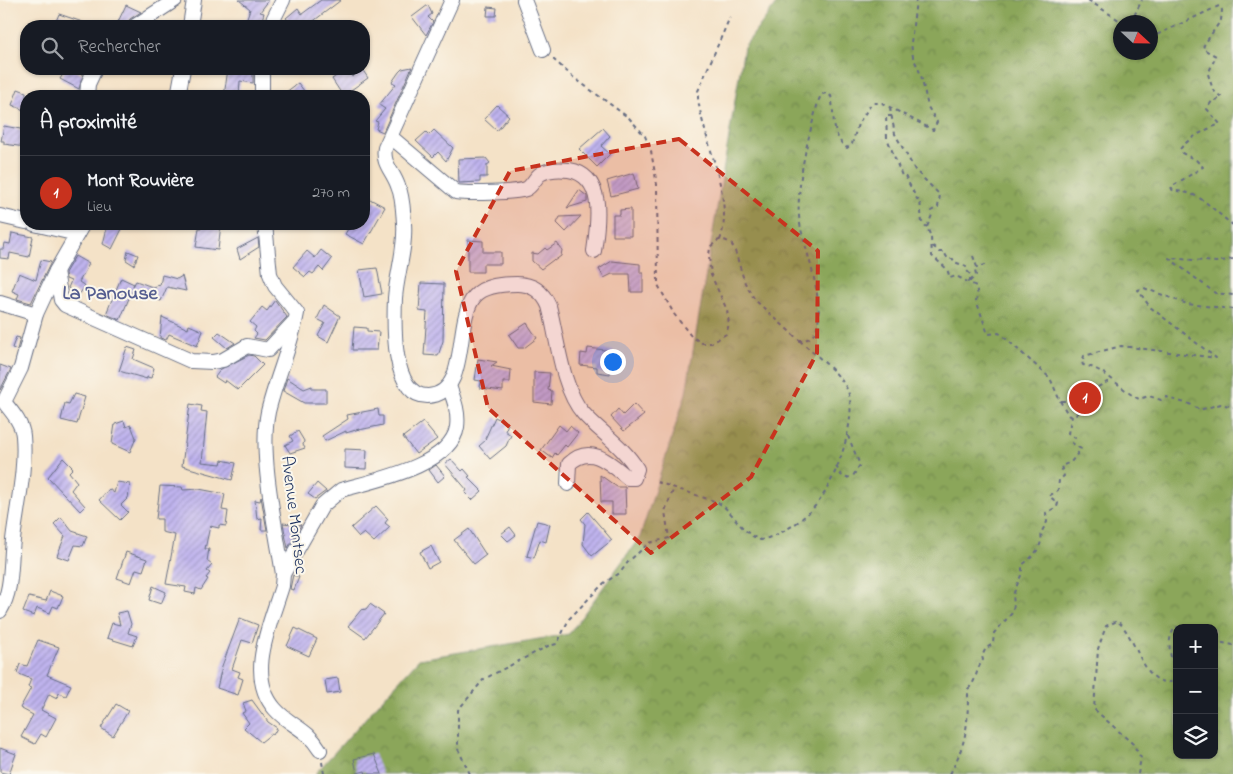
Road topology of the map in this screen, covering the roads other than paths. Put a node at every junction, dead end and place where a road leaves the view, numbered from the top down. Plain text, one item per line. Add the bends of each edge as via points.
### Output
1 (175, 0) edge
2 (194, 0) edge
3 (283, 0) edge
4 (452, 0) edge
5 (524, 0) edge
6 (144, 20) edge
7 (191, 20) edge
8 (273, 20) edge
9 (543, 50) road end
10 (92, 75) edge
11 (181, 75) edge
12 (262, 75) edge
13 (88, 90) edge
14 (179, 90) edge
15 (262, 90) edge
16 (391, 137) junction
17 (0, 216) edge
18 (20, 221) edge
19 (79, 230) edge
20 (266, 230) edge
21 (594, 251) dead end
22 (56, 271) junction
23 (0, 303) edge
24 (36, 314) junction
25 (295, 321) junction
26 (449, 386) junction
27 (2, 404) edge
28 (568, 484) dead end
29 (283, 574) junction
30 (0, 611) edge
31 (320, 750) dead end

1 - 6 street
2 - 7 street
3 - 8 street
4 - 16 street
5 - 9 street
10 - 13 street
11 - 14 street
12 - 15 street
16 - 21 street via 456,192 520,191 542,173 562,169 583,174 590,180 596,195 598,225
16 - 26 street via 383,157 398,185 404,228 395,297 398,365 407,385 421,394 428,396
17 - 18 street
19 - 22 street
20 - 25 street via 270,274 275,286 297,313
22 - 24 street
22 - 25 street via 61,300 65,305 191,361 223,360 247,346 268,350
23 - 24 street
24 - 27 street via 21,368
25 - 29 street, Avenue Montsec via 268,411 264,440
26 - 28 street via 454,377 467,312 475,296 485,289 518,284 545,296 574,400 637,469 634,478 628,478 604,458 585,454 569,464
26 - 29 street via 456,406 456,427 446,446 416,467 340,490 330,497
27 - 30 street via 18,420 23,434 9,591
29 - 31 street, Avenue Montsec via 260,663 261,681 276,710 313,737

